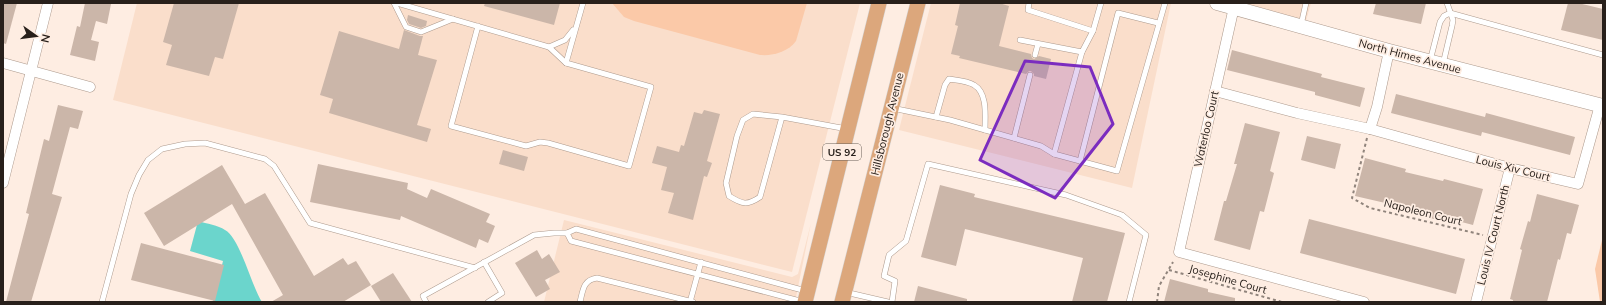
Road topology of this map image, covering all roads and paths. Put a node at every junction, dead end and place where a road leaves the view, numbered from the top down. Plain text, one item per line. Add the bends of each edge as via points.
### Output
1 (48, 3) edge
2 (395, 3) edge
3 (583, 3) edge
4 (879, 3) edge
5 (918, 3) edge
6 (1029, 3) edge
7 (1101, 3) edge
8 (1165, 3) edge
9 (1217, 3) edge
10 (1306, 3) edge
11 (1447, 3) edge
12 (1234, 7) junction
13 (1450, 13) junction
14 (453, 19) junction
15 (1158, 23) junction
16 (478, 26) junction
17 (1300, 26) junction
18 (575, 28) junction
19 (1093, 31) junction
20 (1020, 40) dead end
21 (1038, 44) junction
22 (549, 47) junction
23 (1389, 51) junction
24 (1082, 52) junction
25 (1035, 55) dead end
26 (1603, 55) edge
27 (3, 63) edge
28 (566, 63) junction
29 (1436, 63) junction
30 (31, 71) junction
31 (1030, 76) dead end
32 (90, 87) dead end
33 (1215, 92) junction
34 (1602, 106) edge
35 (891, 108) junction
36 (782, 117) junction
37 (936, 117) junction
38 (1370, 129) junction
39 (848, 130) junction
40 (985, 130) junction
41 (1014, 138) junction
42 (1054, 154) junction
43 (1080, 161) junction
44 (1510, 168) junction
45 (3, 183) edge
46 (568, 233) junction
47 (1492, 237) junction
48 (1179, 252) junction
49 (484, 262) junction
50 (701, 262) junction
51 (475, 268) junction
52 (1169, 270) junction
53 (698, 274) junction
54 (843, 297) edge
55 (808, 298) edge
56 (102, 302) edge
57 (426, 302) edge
58 (488, 302) edge
59 (580, 302) edge
60 (691, 302) edge
61 (888, 302) edge
62 (892, 302) edge
63 (1129, 302) edge
64 (1157, 302) edge
65 (1282, 302) edge
66 (1364, 302) edge
67 (1476, 302) edge

1 - 30 street
2 - 14 lane
2 - 14 lane via 406,27 421,32
3 - 18 lane
4 - 39 main road, US 92
5 - 35 main road, Hillsborough Avenue / US 92
6 - 19 lane via 1028,10
7 - 19 lane
8 - 15 lane
9 - 12 street, North Himes Avenue
10 - 17 lane
11 - 13 lane
12 - 17 street, North Himes Avenue
12 - 33 street, Waterloo Court
13 - 26 lane
13 - 29 lane via 1452,26
13 - 29 lane via 1440,22
14 - 16 lane
15 - 43 lane via 1117,170
15 - 43 lane via 1118,13
16 - 22 lane
16 - 28 lane via 451,126 526,146 540,142 548,143 629,166 651,87
17 - 23 street, North Himes Avenue
18 - 22 lane via 565,40
18 - 28 lane
19 - 24 lane
20 - 21 lane
21 - 24 lane
21 - 25 lane
22 - 28 lane
23 - 29 street, North Himes Avenue
23 - 38 street
24 - 42 lane
27 - 30 street
29 - 34 street, North Himes Avenue
30 - 32 street
30 - 45 street
31 - 41 lane
33 - 38 street, Louis Xiv Court
33 - 48 street, Waterloo Court
34 - 44 street, Louis Xiv Court via 1578,184
35 - 37 lane
35 - 54 main road, Hillsborough Avenue / US 92
36 - 36 lane via 753,114 743,120 726,183 729,196 740,203 752,203 760,197
36 - 39 lane
37 - 40 lane
37 - 40 lane via 949,79 974,85 981,93 985,104
38 - 44 street, Louis Xiv Court
38 - 47 path, Napoleon Court via 1352,198 1370,208
39 - 55 main road, US 92
40 - 41 lane
41 - 42 lane via 1041,146
42 - 43 lane
44 - 47 street, Louis IV Court North
46 - 49 lane via 534,235
46 - 50 lane via 576,229
46 - 53 lane via 571,241
47 - 67 street, Louis IV Court North
48 - 52 path, Josephine Court
48 - 66 street
49 - 51 lane
49 - 58 lane via 502,293
50 - 53 lane
50 - 55 lane
51 - 56 lane via 310,223 274,166 265,159 204,143 185,144 162,149 148,160 139,175 130,194
51 - 57 lane via 423,296
52 - 64 path, Josephine Court via 1159,286
52 - 65 path, Josephine Court
53 - 55 lane
53 - 60 lane
54 - 61 lane
59 - 60 lane via 585,285 590,279 597,278
62 - 63 lane via 895,281 884,276 889,255 906,241 928,164 1066,195 1122,215 1146,235

